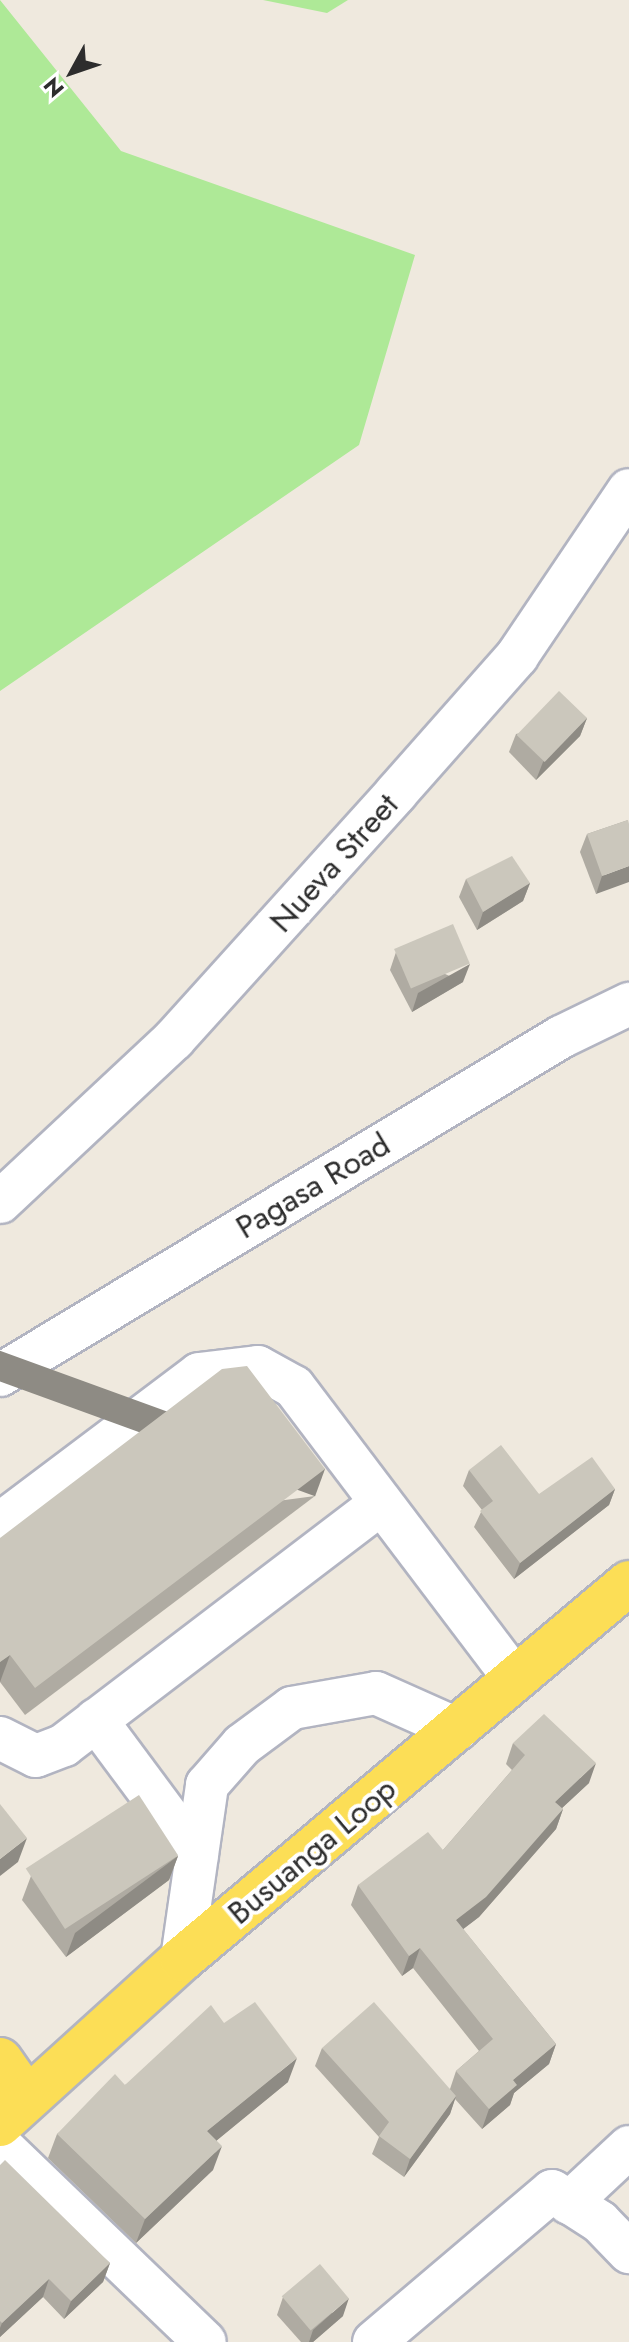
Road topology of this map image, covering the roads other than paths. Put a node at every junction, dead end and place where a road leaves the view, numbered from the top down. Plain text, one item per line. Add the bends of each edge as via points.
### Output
1 (629, 490) edge
2 (629, 1004) edge
3 (0, 1202) edge
4 (0, 1375) edge
5 (380, 1504) junction
6 (0, 1524) edge
7 (629, 1583) edge
8 (514, 1678) junction
9 (96, 1720) junction
10 (457, 1729) junction
11 (0, 1738) edge
12 (197, 1856) junction
13 (182, 1959) junction
14 (0, 2060) edge
15 (13, 2111) edge
16 (0, 2145) edge
17 (629, 2147) edge
18 (569, 2203) junction
19 (629, 2252) edge
20 (205, 2342) edge
21 (374, 2342) edge

1 - 3 street, Nueva Street via 517,656 417,770 174,1039
2 - 4 street, Pagasa Road via 561,1037
5 - 6 street via 294,1387 278,1374 238,1364 199,1374
5 - 8 street
5 - 9 street
7 - 8 main road, Busuanga Loop
8 - 10 main road, Busuanga Loop
9 - 11 street via 36,1756
9 - 12 street
10 - 12 street via 376,1693 292,1708 242,1745 207,1785
10 - 13 main road, Busuanga Loop
12 - 13 street
13 - 15 main road, Busuanga Loop
14 - 15 main road
16 - 20 street
17 - 18 street
18 - 19 street
18 - 21 street via 552,2191

